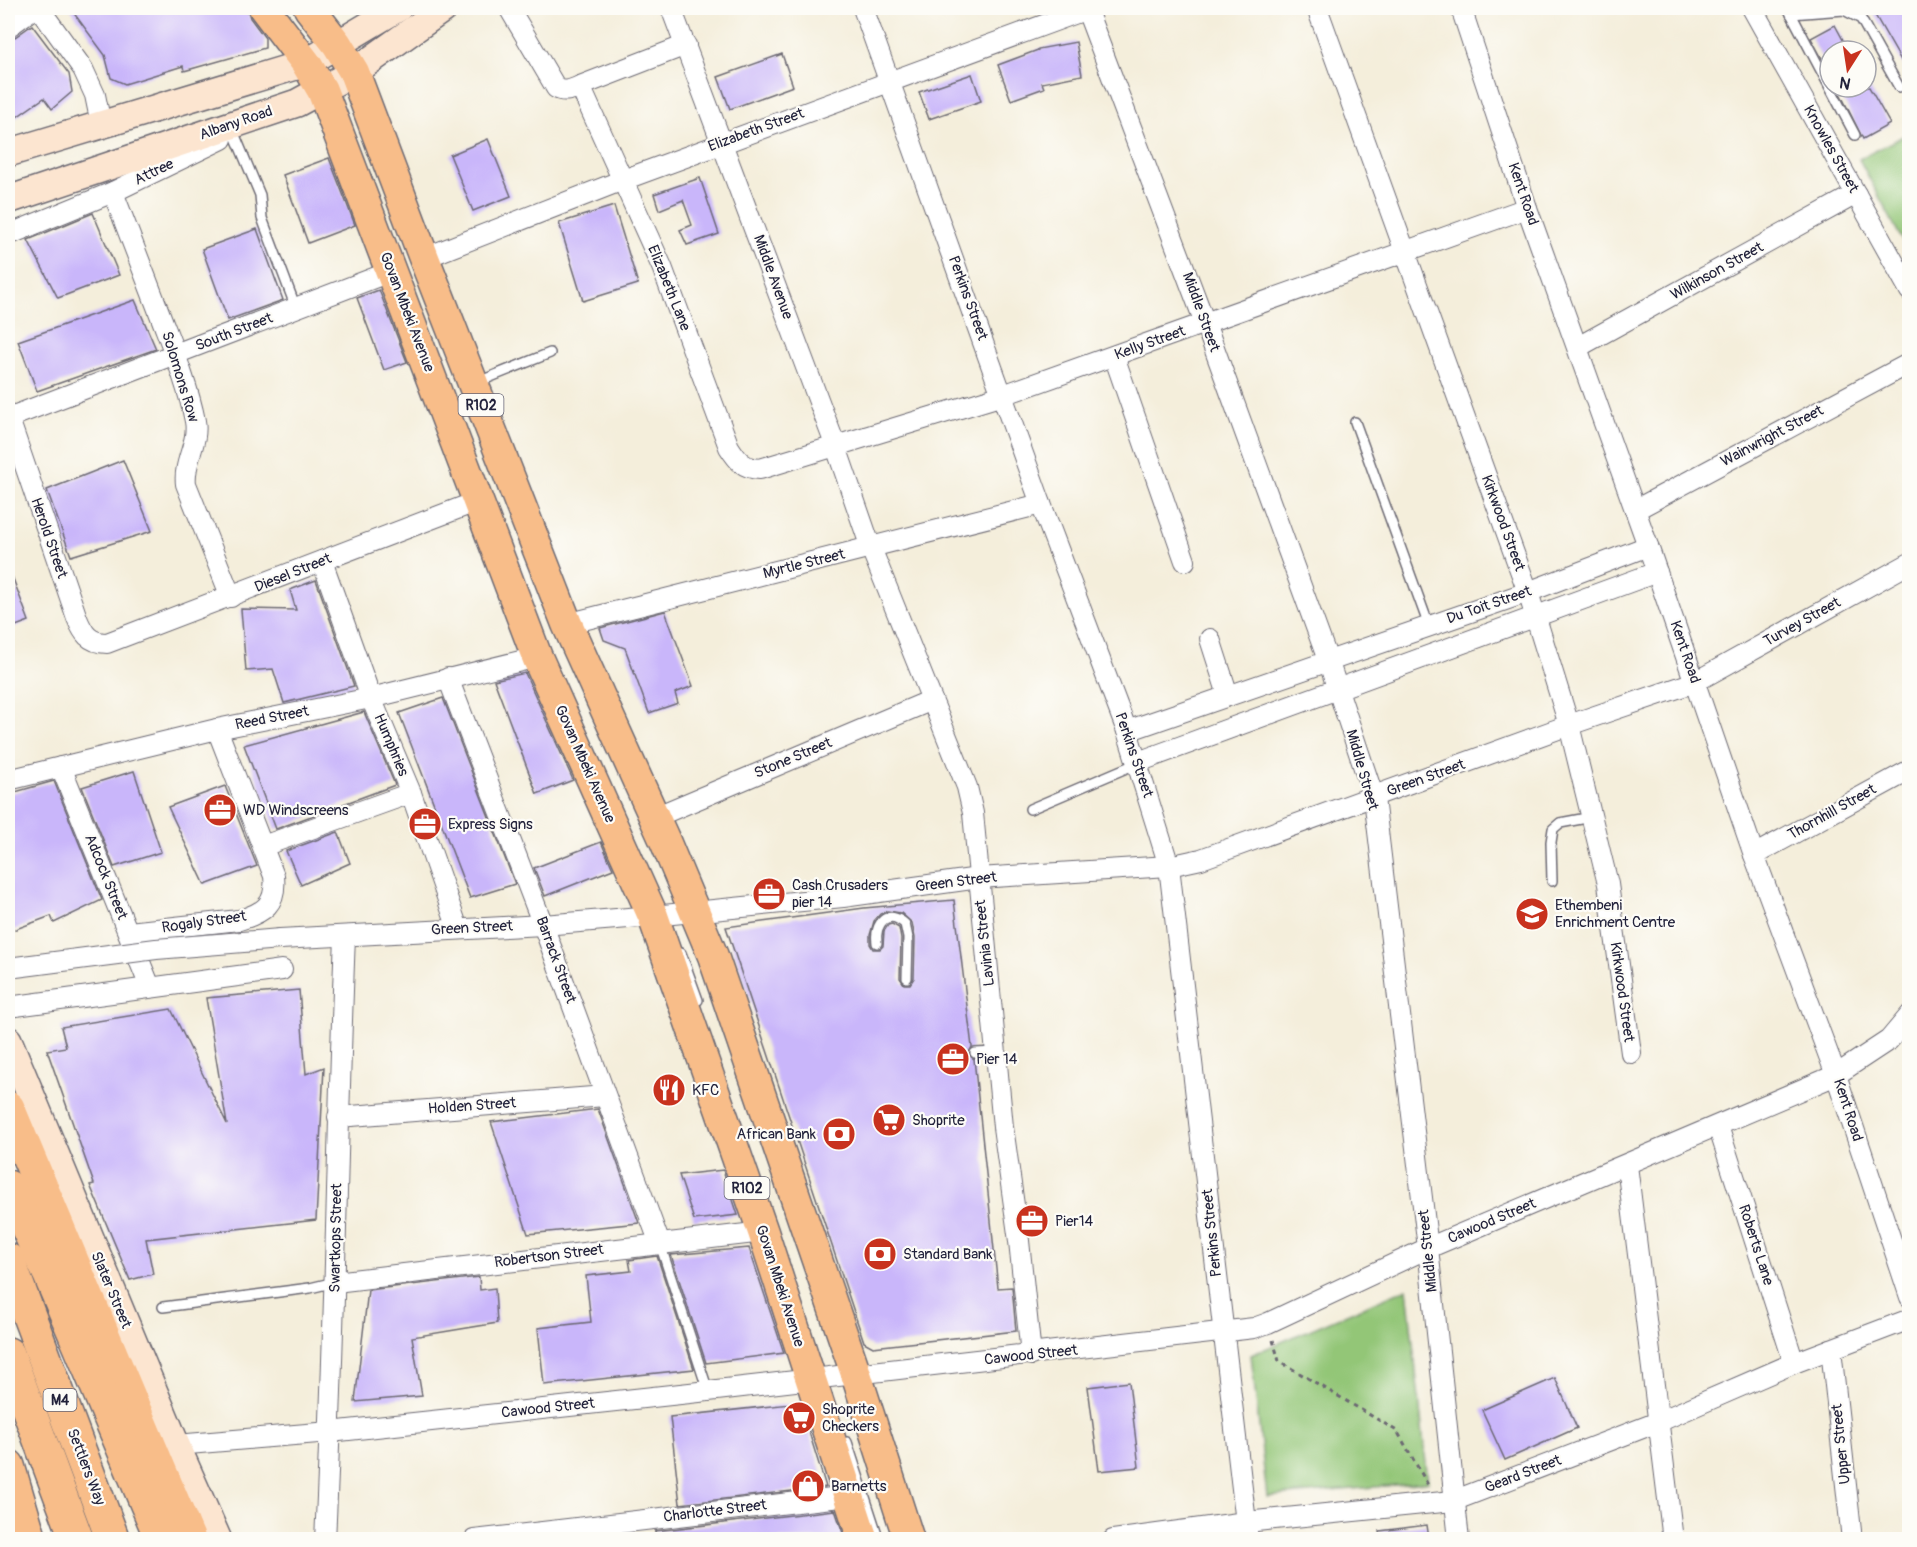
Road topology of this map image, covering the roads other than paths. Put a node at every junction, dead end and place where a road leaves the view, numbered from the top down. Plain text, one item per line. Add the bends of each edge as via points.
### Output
1 (34, 8) edge
2 (39, 8) edge
3 (264, 8) edge
4 (398, 8) edge
5 (444, 8) edge
6 (509, 8) edge
7 (671, 8) edge
8 (863, 8) edge
9 (1087, 8) edge
10 (1317, 8) edge
11 (1461, 8) edge
12 (1752, 8) edge
13 (1825, 10) edge
14 (1790, 11) edge
15 (8, 27) edge
16 (686, 45) junction
17 (323, 59) edge
18 (890, 81) junction
19 (580, 86) junction
20 (1899, 87) dead end
21 (101, 124) junction
22 (234, 133) junction
23 (1855, 135) dead end
24 (722, 143) junction
25 (8, 153) edge
26 (623, 180) junction
27 (113, 192) junction
28 (1856, 194) junction
29 (8, 200) edge
30 (1527, 208) junction
31 (8, 235) edge
32 (1405, 250) junction
33 (424, 258) junction
34 (392, 271) junction
35 (1910, 291) edge
36 (296, 308) junction
37 (1205, 323) junction
38 (1578, 347) junction
39 (550, 353) dead end
40 (175, 354) junction
41 (1114, 356) junction
42 (1910, 363) edge
43 (473, 384) junction
44 (1003, 395) junction
45 (8, 417) edge
46 (1355, 422) dead end
47 (480, 431) dead end
48 (836, 447) junction
49 (769, 466) joint
50 (478, 501) junction
51 (1041, 504) junction
52 (1635, 510) junction
53 (1648, 546) junction
54 (872, 548) junction
55 (322, 561) junction
56 (1185, 561) dead end
57 (1910, 563) edge
58 (1657, 572) junction
59 (1528, 592) junction
60 (231, 597) junction
61 (1536, 617) junction
62 (567, 624) junction
63 (1429, 626) junction
64 (1210, 639) dead end
65 (107, 643) joint
66 (537, 657) junction
67 (1328, 660) junction
68 (448, 678) junction
69 (1695, 681) junction
70 (1338, 689) junction
71 (1228, 695) junction
72 (371, 698) junction
73 (932, 700) junction
74 (1569, 725) junction
75 (218, 729) junction
76 (1127, 731) junction
77 (1138, 762) junction
78 (61, 767) junction
79 (1910, 770) edge
80 (8, 780) edge
81 (411, 793) junction
82 (1374, 798) junction
83 (1030, 809) dead end
84 (1592, 816) junction
85 (655, 817) junction
86 (263, 846) junction
87 (1754, 855) junction
88 (1170, 866) junction
89 (979, 878) junction
90 (1552, 881) dead end
91 (673, 913) junction
92 (543, 925) junction
93 (458, 929) junction
94 (129, 932) junction
95 (345, 936) junction
96 (877, 943) dead end
97 (678, 945) dead end
98 (8, 969) edge
99 (282, 970) dead end
100 (710, 978) dead end
101 (907, 978) dead end
102 (150, 987) junction
103 (8, 1008) edge
104 (702, 1011) dead end
105 (1910, 1015) edge
106 (8, 1040) edge
107 (996, 1052) junction
108 (975, 1053) dead end
109 (1631, 1053) dead end
110 (736, 1054) dead end
111 (1836, 1075) junction
112 (605, 1096) junction
113 (8, 1108) edge
114 (338, 1117) junction
115 (1718, 1126) junction
116 (1627, 1165) junction
117 (8, 1187) edge
118 (762, 1232) junction
119 (660, 1244) junction
120 (1428, 1248) junction
121 (8, 1260) edge
122 (335, 1282) junction
123 (1910, 1297) edge
124 (163, 1307) dead end
125 (1910, 1319) edge
126 (1224, 1333) junction
127 (1831, 1349) junction
128 (8, 1354) edge
129 (1031, 1355) junction
130 (1794, 1364) junction
131 (834, 1377) junction
132 (708, 1391) junction
133 (1658, 1422) junction
134 (843, 1430) dead end
135 (330, 1432) junction
136 (176, 1445) junction
137 (8, 1466) edge
138 (849, 1496) junction
139 (1445, 1502) junction
140 (1247, 1531) edge
141 (30, 1539) edge
142 (77, 1539) edge
143 (112, 1539) edge
144 (162, 1539) edge
145 (189, 1539) edge
146 (218, 1539) edge
147 (325, 1539) edge
148 (474, 1539) edge
149 (863, 1539) edge
150 (879, 1539) edge
151 (909, 1539) edge
152 (1113, 1539) edge
153 (1459, 1539) edge
154 (1673, 1539) edge
155 (1852, 1539) edge

1 - 15 street
2 - 21 street via 83,69 95,95
3 - 17 main road, Govan Mbeki Avenue / R102
4 - 17 main road, Albany Road
5 - 17 main road, Albany Road
6 - 19 street via 556,88 567,91
7 - 16 street, Middle Avenue
8 - 18 street, Perkins Street
9 - 18 street, Elizabeth Street
9 - 37 street, Middle Street
10 - 32 street, Kirkwood Street
11 - 30 street, Kent Road
12 - 28 street, Knowles Street
13 - 14 lane
13 - 20 lane via 1844,10 1861,19
14 - 23 lane
16 - 19 street
16 - 24 street, Middle Avenue
17 - 21 main road, Albany Road
17 - 22 street, Attree
17 - 29 main road, Albany Road
17 - 33 main road, Govan Mbeki Avenue / R102
17 - 34 main road, Govan Mbeki Avenue / R102
17 - 47 lane
18 - 24 street, Elizabeth Street
18 - 44 street, Perkins Street
19 - 26 street, Elizabeth Lane
21 - 25 main road, Albany Road
22 - 27 street, Attree
22 - 36 lane via 260,195 262,218
24 - 26 street, Elizabeth Street
24 - 48 street, Middle Avenue
26 - 33 street, Elizabeth Street
26 - 49 street, Elizabeth Lane via 662,267 729,447 742,465 760,469
27 - 31 street, Attree
27 - 40 street, Solomons Row
28 - 35 street, Knowles Street
28 - 38 street, Wilkinson Street
30 - 32 street, Kelly Street
30 - 38 street, Kent Road
32 - 37 street, Kelly Street
32 - 59 street, Kirkwood Street
33 - 43 main road, Govan Mbeki Avenue / R102
34 - 36 street, South Street
34 - 50 main road, Govan Mbeki Avenue / R102
36 - 40 street, South Street
37 - 41 street, Kelly Street
37 - 67 street, Middle Street
38 - 52 street, Kent Road
39 - 43 lane
40 - 45 street, South Street
40 - 60 street, Solomons Row via 195,421 194,445 184,472 186,484
41 - 44 street, Kelly Street
41 - 56 street
42 - 52 street, Wainwright Street
43 - 62 main road, Govan Mbeki Avenue / R102
44 - 48 street, Kelly Street
44 - 51 street, Perkins Street
45 - 65 street, Herold Street via 82,631 90,640
46 - 63 lane
48 - 49 street, Kelly Street
48 - 54 street, Middle Avenue
50 - 55 street, Diesel Street
50 - 66 main road, Govan Mbeki Avenue / R102
51 - 54 street, Myrtle Street
51 - 76 street, Perkins Street
52 - 53 street, Kent Road
53 - 58 street, Kent Road
53 - 59 street, Du Toit Street
54 - 62 street, Myrtle Street
54 - 73 street, Lavinia Street
55 - 60 street, Diesel Street
55 - 72 street, Humphries
57 - 69 street, Turvey Street
58 - 61 street
58 - 69 street, Kent Road
59 - 61 street, Kirkwood Street
59 - 63 street, Du Toit Street
60 - 65 street, Diesel Street
61 - 70 street
61 - 74 street, Kirkwood Street
62 - 85 main road, Govan Mbeki Avenue / R102
63 - 67 street, Du Toit Street
64 - 71 street
66 - 68 street, Reed Street
66 - 91 main road, Govan Mbeki Avenue / R102
67 - 70 street, Middle Street
67 - 71 street, Du Toit Street
68 - 72 street, Reed Street
68 - 92 street, Barrack Street
69 - 74 street, Green Street
69 - 87 street, Kent Road
70 - 77 street
70 - 82 street, Middle Street
71 - 76 street, Du Toit Street
72 - 75 street, Reed Street
72 - 81 street, Humphries
73 - 85 street, Stone Street
73 - 89 street, Lavinia Street via 967,787
74 - 82 street, Green Street
74 - 84 street, Kirkwood Street
75 - 78 street, Reed Street
75 - 86 street, Rogaly Street
76 - 77 street, Perkins Street
77 - 83 lane
77 - 88 street, Perkins Street
78 - 80 street, Reed Street
78 - 94 street, Adcock Street
79 - 87 street, Thornhill Street
81 - 86 street
81 - 93 street, Humphries
82 - 88 street, Green Street via 1201,859
82 - 120 street, Middle Street
84 - 90 lane via 1560,823 1553,829
84 - 109 street, Kirkwood Street via 1608,884
85 - 91 main road, Govan Mbeki Avenue / R102
86 - 94 street, Rogaly Street via 275,885 272,900 264,909 239,920
87 - 111 street, Kent Road
88 - 89 street, Green Street
88 - 126 street, Perkins Street
89 - 91 street, Green Street via 843,897
89 - 107 street, Lavinia Street
91 - 92 street, Green Street
91 - 118 main road, Govan Mbeki Avenue / R102
91 - 131 main road, Govan Mbeki Avenue / R102 via 727,992
92 - 93 street, Green Street
92 - 112 street, Barrack Street
93 - 95 street, Green Street
94 - 102 street, Adcock Street
95 - 98 street, Green Street, bridge via 156,949
95 - 114 street, Swartkops Street
96 - 101 lane via 876,932 881,922 896,918 905,924 909,938
97 - 104 lane
99 - 102 street
100 - 110 lane
102 - 103 street
105 - 111 street, Cawood Street via 1889,1040
106 - 136 main road, Slater Street
107 - 108 lane
107 - 129 street, Lavinia Street
111 - 115 street, Cawood Street
111 - 123 street, Kent Road
112 - 114 street, Holden Street
112 - 119 street, Barrack Street
113 - 145 highway
114 - 122 street, Swartkops Street
115 - 116 street, Cawood Street
115 - 130 street, Roberts Lane
116 - 120 street, Cawood Street
116 - 133 street
117 - 144 highway via 51,1275
118 - 119 street, Robertson Street
118 - 131 main road, Govan Mbeki Avenue / R102
119 - 122 street, Robertson Street
119 - 132 lane
120 - 126 street, Cawood Street via 1268,1323
120 - 139 street, Middle Street
121 - 143 highway, Settlers Way / M4
122 - 124 lane
122 - 135 street, Swartkops Street
125 - 127 street, Geard Street
126 - 129 street, Cawood Street
126 - 140 street, Perkins Street
127 - 130 street, Geard Street
127 - 155 street, Upper Street
128 - 142 highway, M4
129 - 131 street, Cawood Street
130 - 133 street, Geard Street
131 - 132 street, Cawood Street
131 - 138 main road, Govan Mbeki Avenue / R102
131 - 151 main road, Govan Mbeki Avenue / R102
132 - 135 street, Cawood Street
133 - 139 street, Geard Street
133 - 154 street
134 - 150 lane
135 - 136 street, Cawood Street
135 - 147 street, Swartkops Street
136 - 146 main road, Slater Street
137 - 141 highway
138 - 148 street, Charlotte Street
138 - 149 main road, Govan Mbeki Avenue / R102
139 - 140 street, Geard Street
139 - 153 street, Middle Street
140 - 152 street, Geard Street

